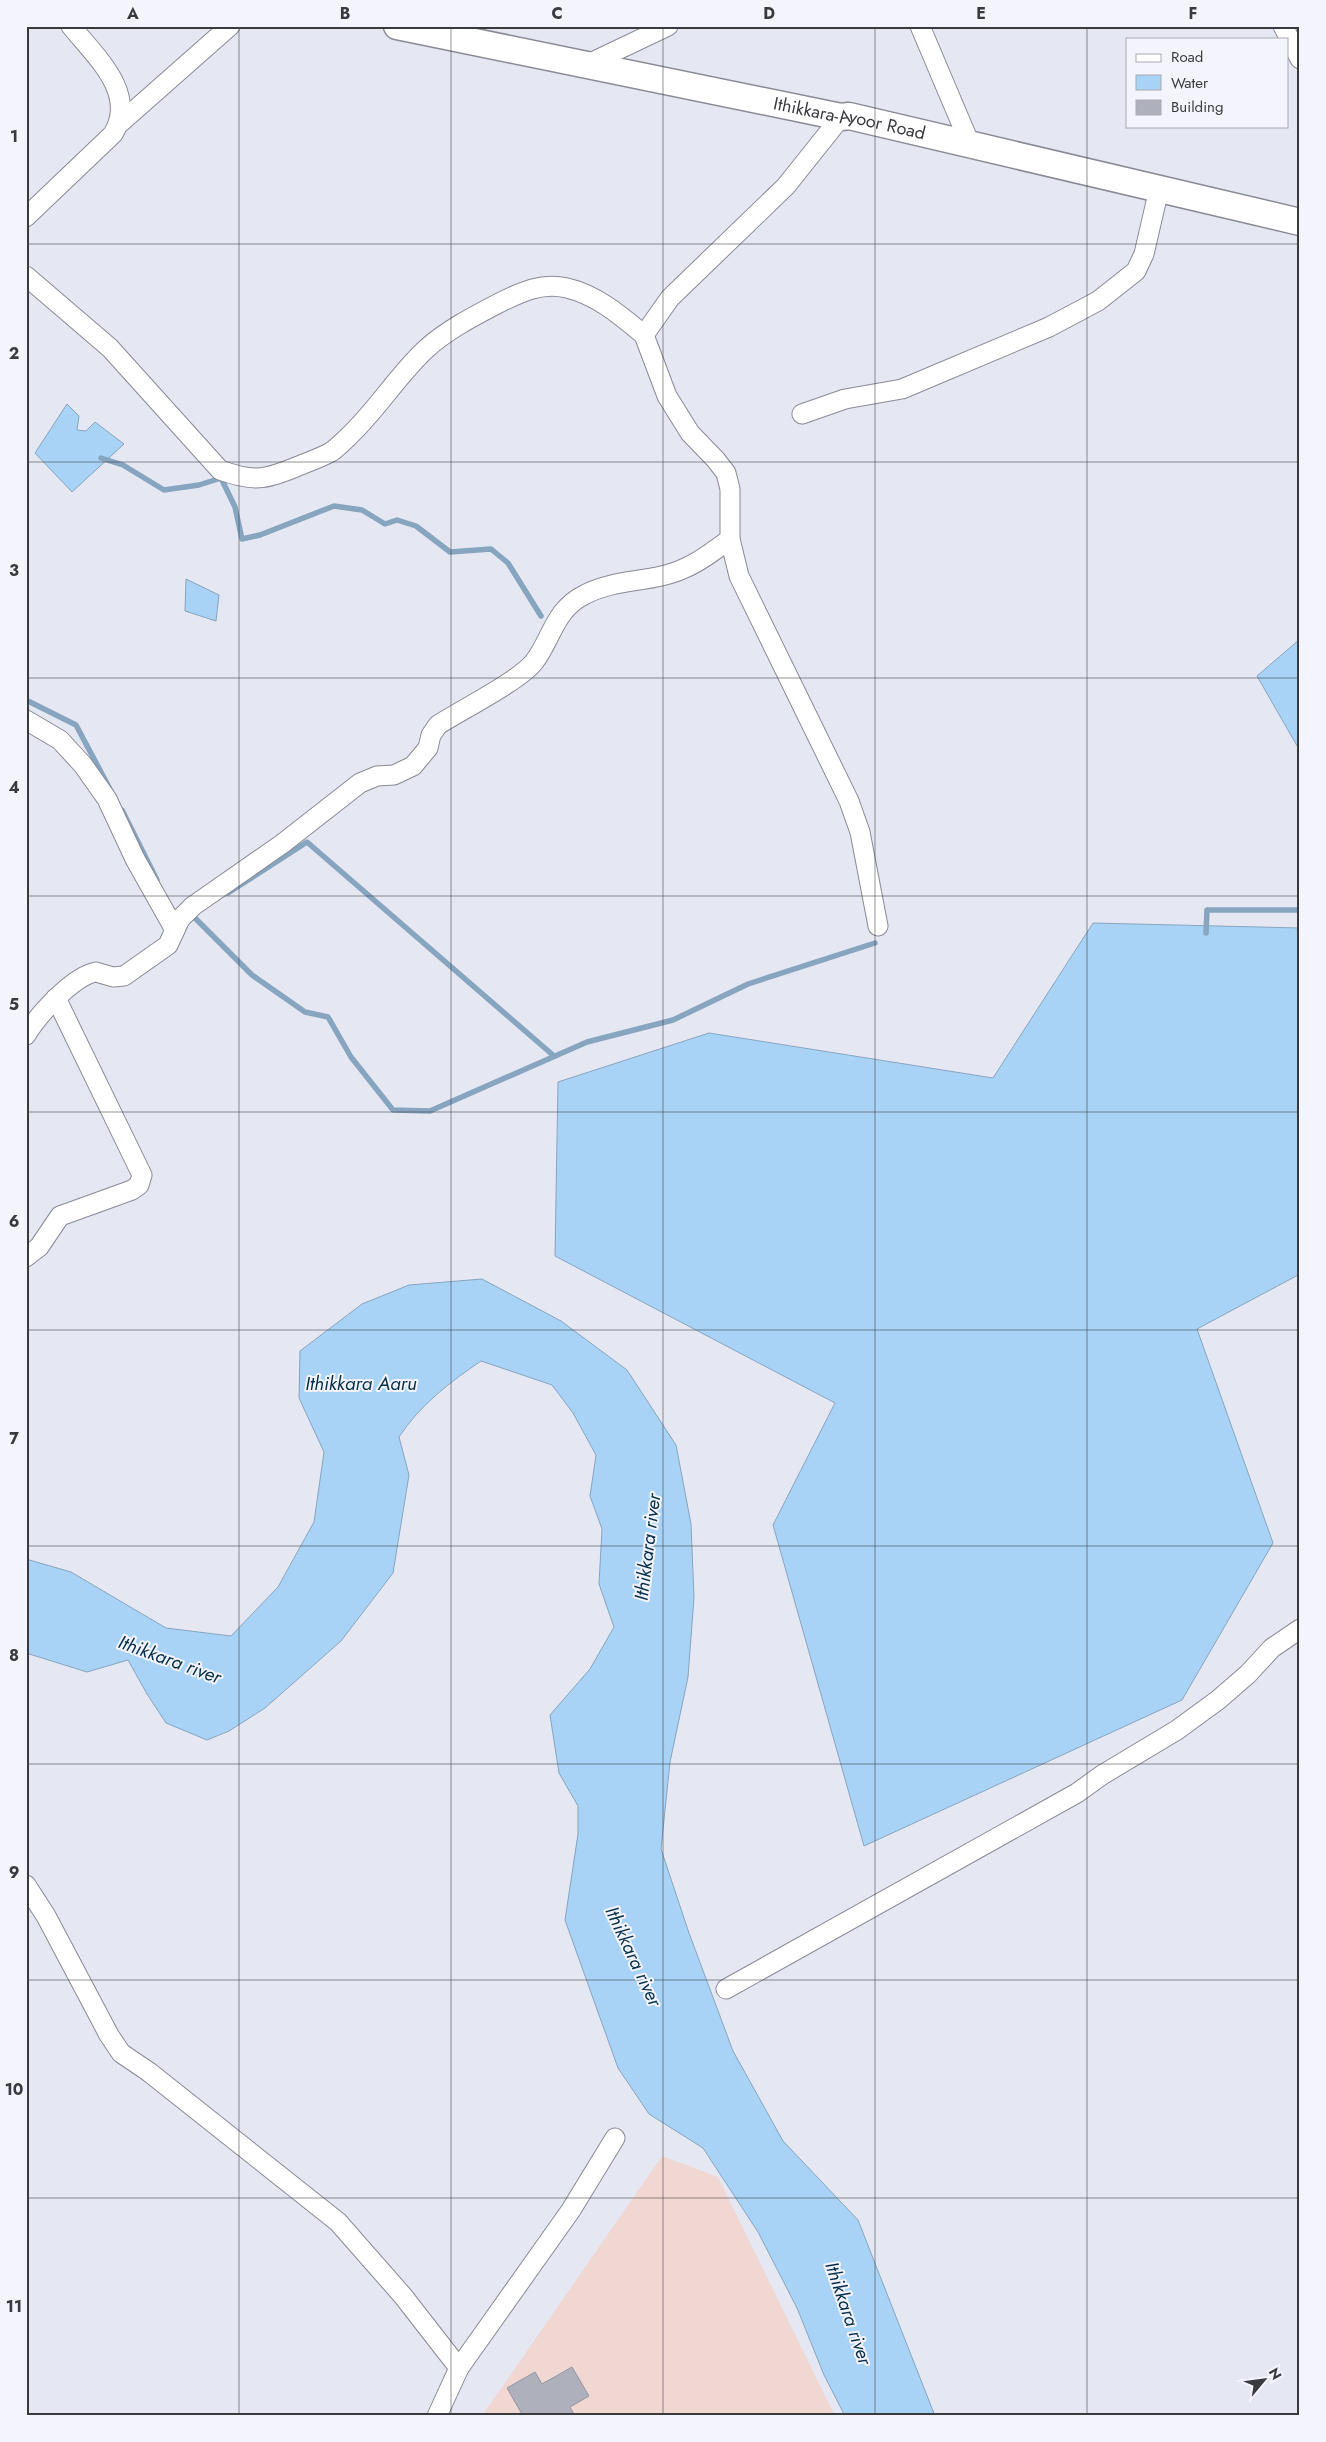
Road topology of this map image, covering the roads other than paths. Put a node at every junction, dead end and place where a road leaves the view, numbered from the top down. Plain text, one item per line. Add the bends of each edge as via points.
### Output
1 (71, 26) edge
2 (230, 26) edge
3 (398, 26) edge
4 (668, 26) edge
5 (920, 26) edge
6 (1283, 26) edge
7 (1300, 59) edge
8 (586, 65) junction
9 (841, 117) junction
10 (119, 124) junction
11 (970, 144) junction
12 (1159, 188) junction
13 (26, 217) edge
14 (1300, 222) edge
15 (26, 276) edge
16 (644, 335) junction
17 (802, 414) dead end
18 (730, 539) junction
19 (26, 720) edge
20 (878, 926) dead end
21 (174, 930) junction
22 (56, 998) junction
23 (26, 1035) edge
24 (26, 1257) edge
25 (1300, 1629) edge
26 (26, 1885) edge
27 (726, 1988) dead end
28 (615, 2138) dead end
29 (459, 2368) junction
30 (437, 2416) edge

1 - 10 street via 119,92 122,102
2 - 10 street
3 - 8 main road, Ithikkara-Ayoor Road
4 - 8 street
5 - 11 street
6 - 7 street
8 - 9 main road, Ithikkara-Ayoor Road
9 - 11 main road, Ithikkara-Ayoor Road
9 - 16 street via 786,186 670,298
10 - 13 street via 113,134
11 - 12 main road, Ithikkara-Ayoor Road
12 - 14 main road, Ithikkara-Ayoor Road
12 - 17 street via 1144,254 1136,271 1098,301 1049,327 902,389 845,399
15 - 16 street via 110,348 220,470 244,479 269,478 332,451 364,422 426,349 480,313 527,289 549,286 588,295 614,310
16 - 18 street via 667,396 690,433 726,472 730,489
18 - 20 street via 739,576 849,801 860,832
18 - 21 street via 685,569 621,582 585,594 557,621 534,663 438,725 428,748 413,766 394,775 377,776 360,783 282,844 193,906
19 - 21 street via 60,740 88,772 107,800
21 - 22 street via 168,945 124,976 118,978 102,972 92,973
22 - 23 street via 36,1018
22 - 24 street via 142,1175 139,1185 132,1190 60,1216 39,1247
25 - 27 street via 1272,1648 1218,1700 1151,1747 1077,1793
26 - 29 street via 121,2053 338,2222 403,2296
28 - 29 street via 571,2210
29 - 30 street

